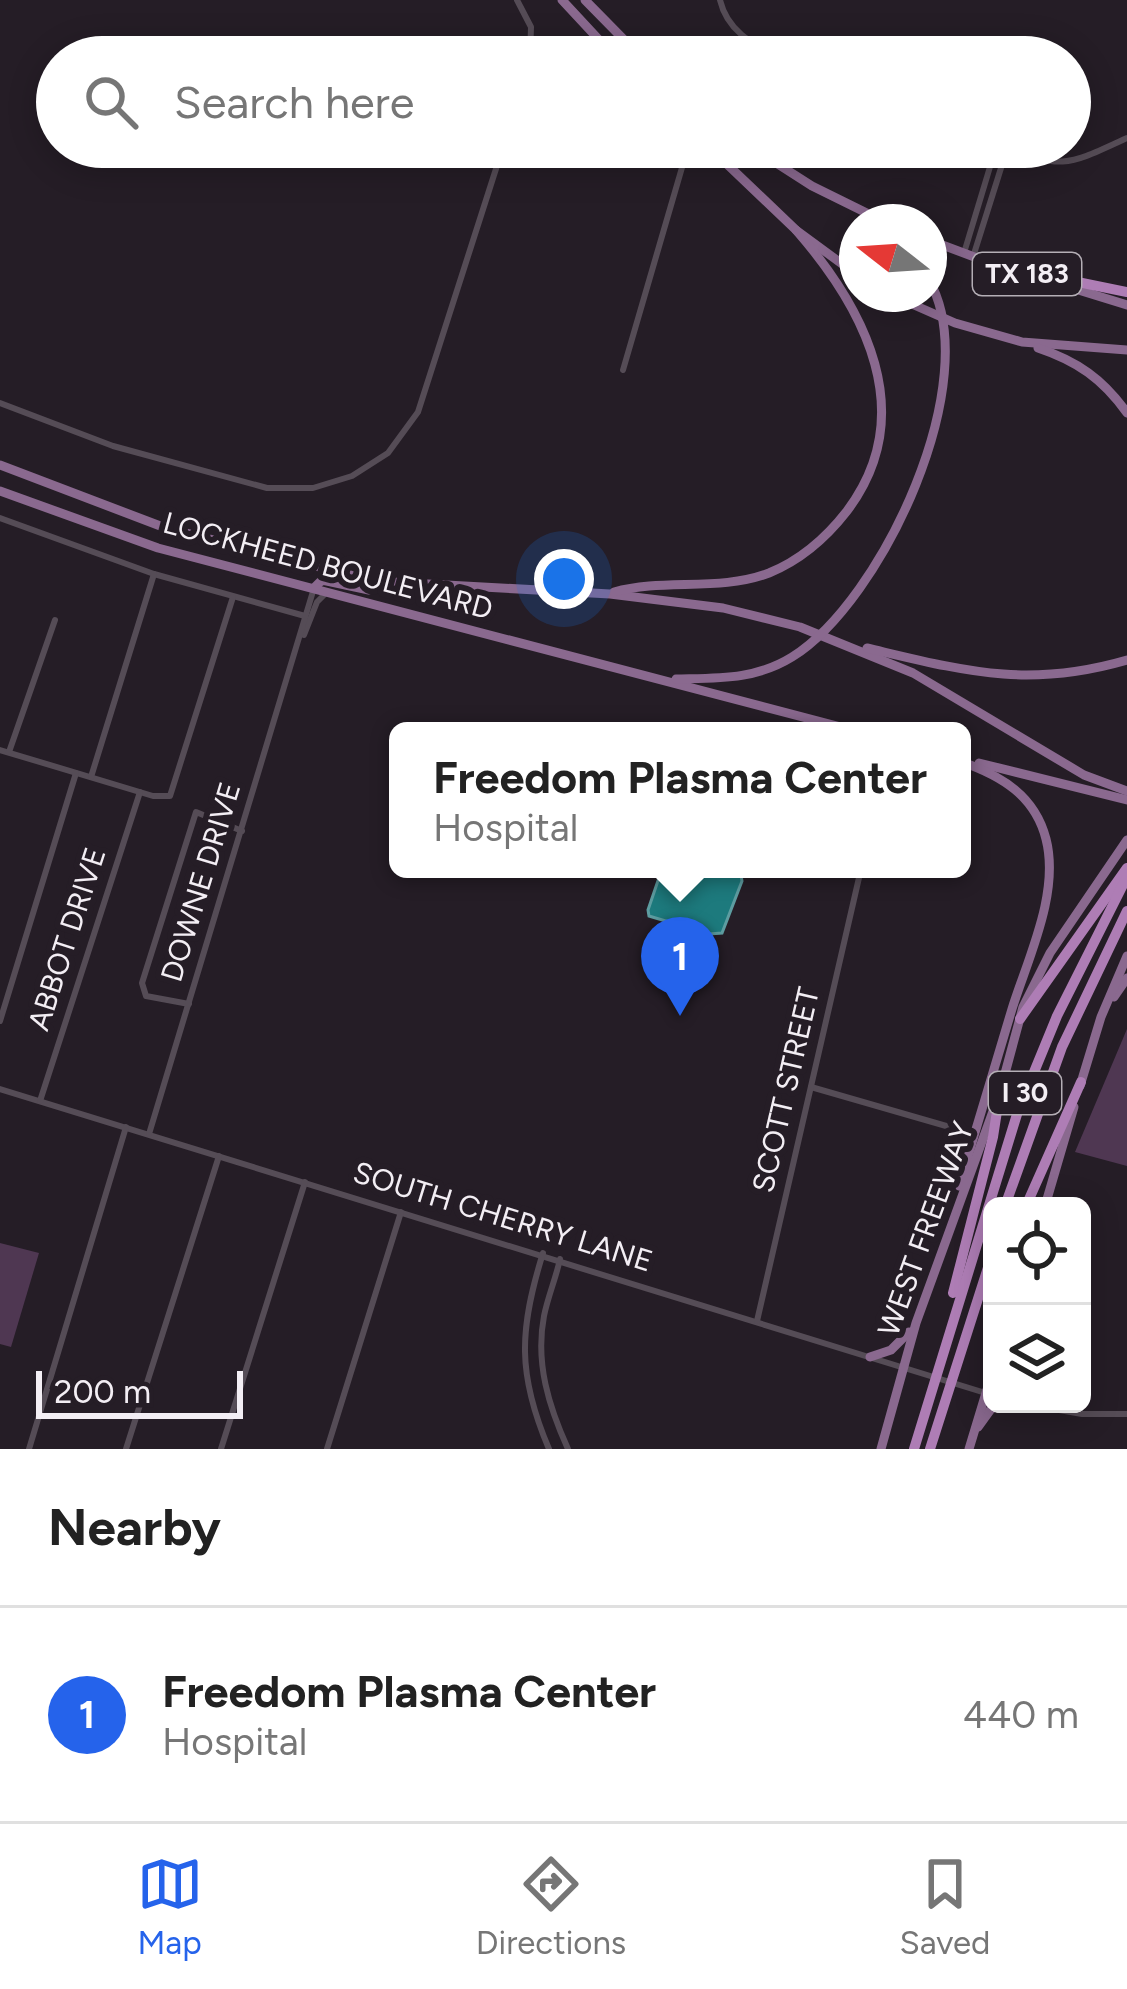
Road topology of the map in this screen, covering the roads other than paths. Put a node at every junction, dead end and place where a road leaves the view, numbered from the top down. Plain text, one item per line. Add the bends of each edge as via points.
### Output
1 (518, 0) edge
2 (562, 0) edge
3 (585, 0) edge
4 (720, 0) edge
5 (531, 36) edge
6 (595, 36) edge
7 (620, 36) edge
8 (745, 36) edge
9 (1127, 138) edge
10 (1091, 156) edge
11 (496, 168) edge
12 (682, 168) edge
13 (731, 168) edge
14 (786, 168) edge
15 (995, 168) edge
16 (845, 204) edge
17 (796, 230) junction
18 (947, 247) edge
19 (968, 255) junction
20 (839, 262) edge
21 (999, 266) junction
22 (1127, 292) edge
23 (1127, 305) edge
24 (932, 312) edge
25 (941, 312) edge
26 (1022, 342) junction
27 (1127, 350) edge
28 (623, 370) dead end
29 (0, 404) edge
30 (1127, 413) edge
31 (0, 465) edge
32 (0, 491) edge
33 (0, 518) edge
34 (154, 574) junction
35 (383, 583) junction
36 (314, 588) junction
37 (327, 592) junction
38 (610, 594) junction
39 (233, 597) junction
40 (305, 616) junction
41 (55, 620) dead end
42 (845, 643) junction
43 (300, 644) junction
44 (1127, 660) edge
45 (664, 679) junction
46 (823, 722) edge
47 (5, 751) edge
48 (971, 762) edge
49 (971, 764) edge
50 (76, 772) junction
51 (91, 777) junction
52 (1127, 791) edge
53 (140, 792) junction
54 (1127, 800) edge
55 (242, 831) junction
56 (1127, 840) edge
57 (1127, 872) edge
58 (859, 878) edge
59 (1127, 911) edge
60 (1127, 956) edge
61 (1127, 978) edge
62 (189, 1004) junction
63 (1101, 1017) junction
64 (1020, 1019) junction
65 (0, 1021) edge
66 (1081, 1082) junction
67 (811, 1087) junction
68 (0, 1088) edge
69 (1000, 1092) junction
70 (40, 1101) junction
71 (126, 1127) junction
72 (148, 1134) junction
73 (974, 1134) junction
74 (219, 1156) junction
75 (305, 1181) junction
76 (1009, 1197) edge
77 (1030, 1197) edge
78 (1048, 1197) edge
79 (401, 1211) junction
80 (946, 1232) junction
81 (543, 1253) junction
82 (560, 1259) junction
83 (983, 1289) edge
84 (983, 1300) edge
85 (978, 1308) junction
86 (951, 1320) junction
87 (757, 1321) junction
88 (916, 1323) junction
89 (870, 1357) junction
90 (906, 1369) junction
91 (983, 1392) edge
92 (983, 1396) edge
93 (988, 1413) edge
94 (1076, 1413) edge
95 (1127, 1414) edge
96 (974, 1431) junction
97 (29, 1449) edge
98 (126, 1449) edge
99 (221, 1449) edge
100 (327, 1449) edge
101 (549, 1449) edge
102 (568, 1449) edge
103 (881, 1449) edge
104 (914, 1449) edge
105 (930, 1449) edge
106 (969, 1449) edge

1 - 5 street
2 - 6 main road
3 - 7 main road
4 - 8 street
9 - 10 street
11 - 29 street via 418,412 388,453 352,476 314,488 267,488 113,446
12 - 28 street
13 - 17 main road
14 - 16 main road
15 - 19 street
17 - 20 main road
17 - 38 main road via 834,274 868,341 882,410 868,476 822,540 780,568 722,584
18 - 19 main road, TX 183
19 - 21 main road, TX 183
21 - 22 highway
21 - 23 main road, TX 183
24 - 26 main road, TX 183
25 - 45 main road via 939,408 917,487 832,622 765,671
26 - 27 main road, TX 183
26 - 30 main road via 1072,359
31 - 35 main road, LOCKHEED BOULEVARD via 163,527
32 - 36 main road, LOCKHEED BOULEVARD via 158,548
33 - 34 street
34 - 39 street
34 - 51 street
35 - 36 main road via 369,590 322,580
35 - 38 main road, LOCKHEED BOULEVARD
36 - 37 main road, LOCKHEED BOULEVARD
36 - 40 street, DOWNE DRIVE
37 - 43 street, DOWNE DRIVE
37 - 45 main road, LOCKHEED BOULEVARD
38 - 42 main road, LOCKHEED BOULEVARD via 723,608
39 - 40 street
39 - 53 street via 168,798
40 - 43 street, DOWNE DRIVE
41 - 47 street
42 - 44 main road via 1014,678
42 - 52 main road
43 - 55 street, DOWNE DRIVE
45 - 46 main road, LOCKHEED BOULEVARD
47 - 50 street
48 - 54 main road
49 - 73 main road via 1024,797 1045,835 1050,866
50 - 51 street
50 - 65 street
51 - 53 street
53 - 70 street, ABBOT DRIVE
55 - 62 street, DOWNE DRIVE
55 - 62 street via 199,811 194,817 141,987 156,1000
56 - 64 main road, WEST FREEWAY via 1050,953
57 - 64 highway
57 - 86 highway, WEST FREEWAY / I 30 via 1034,1070
58 - 67 street, SCOTT STREET
59 - 76 highway, I 30 via 1068,1034
60 - 63 main road
61 - 63 main road
62 - 72 street, DOWNE DRIVE
63 - 66 main road
64 - 69 main road, WEST FREEWAY
66 - 77 highway
66 - 78 main road
67 - 73 street
67 - 87 street, SCOTT STREET
68 - 70 street, SOUTH CHERRY LANE
69 - 80 main road, WEST FREEWAY
69 - 86 highway
70 - 71 street, SOUTH CHERRY LANE
71 - 72 street, SOUTH CHERRY LANE
71 - 97 street
72 - 74 street, SOUTH CHERRY LANE
73 - 80 main road
74 - 75 street, SOUTH CHERRY LANE
74 - 98 street
75 - 79 street, SOUTH CHERRY LANE
75 - 99 street
79 - 81 street, SOUTH CHERRY LANE
79 - 100 street
80 - 88 main road, WEST FREEWAY
81 - 82 street, SOUTH CHERRY LANE
81 - 101 street via 523,1345 528,1396
82 - 87 street, SOUTH CHERRY LANE
82 - 102 street via 543,1322 543,1368
83 - 85 highway
84 - 85 highway
85 - 105 highway
86 - 104 highway, WEST FREEWAY / I 30
87 - 89 street, SOUTH CHERRY LANE
88 - 89 main road via 891,1350
88 - 90 main road, WEST FREEWAY
89 - 90 street, SOUTH CHERRY LANE
90 - 91 street, SOUTH CHERRY LANE
90 - 103 main road, WEST FREEWAY
92 - 96 main road
93 - 96 main road
94 - 95 street
96 - 106 main road

